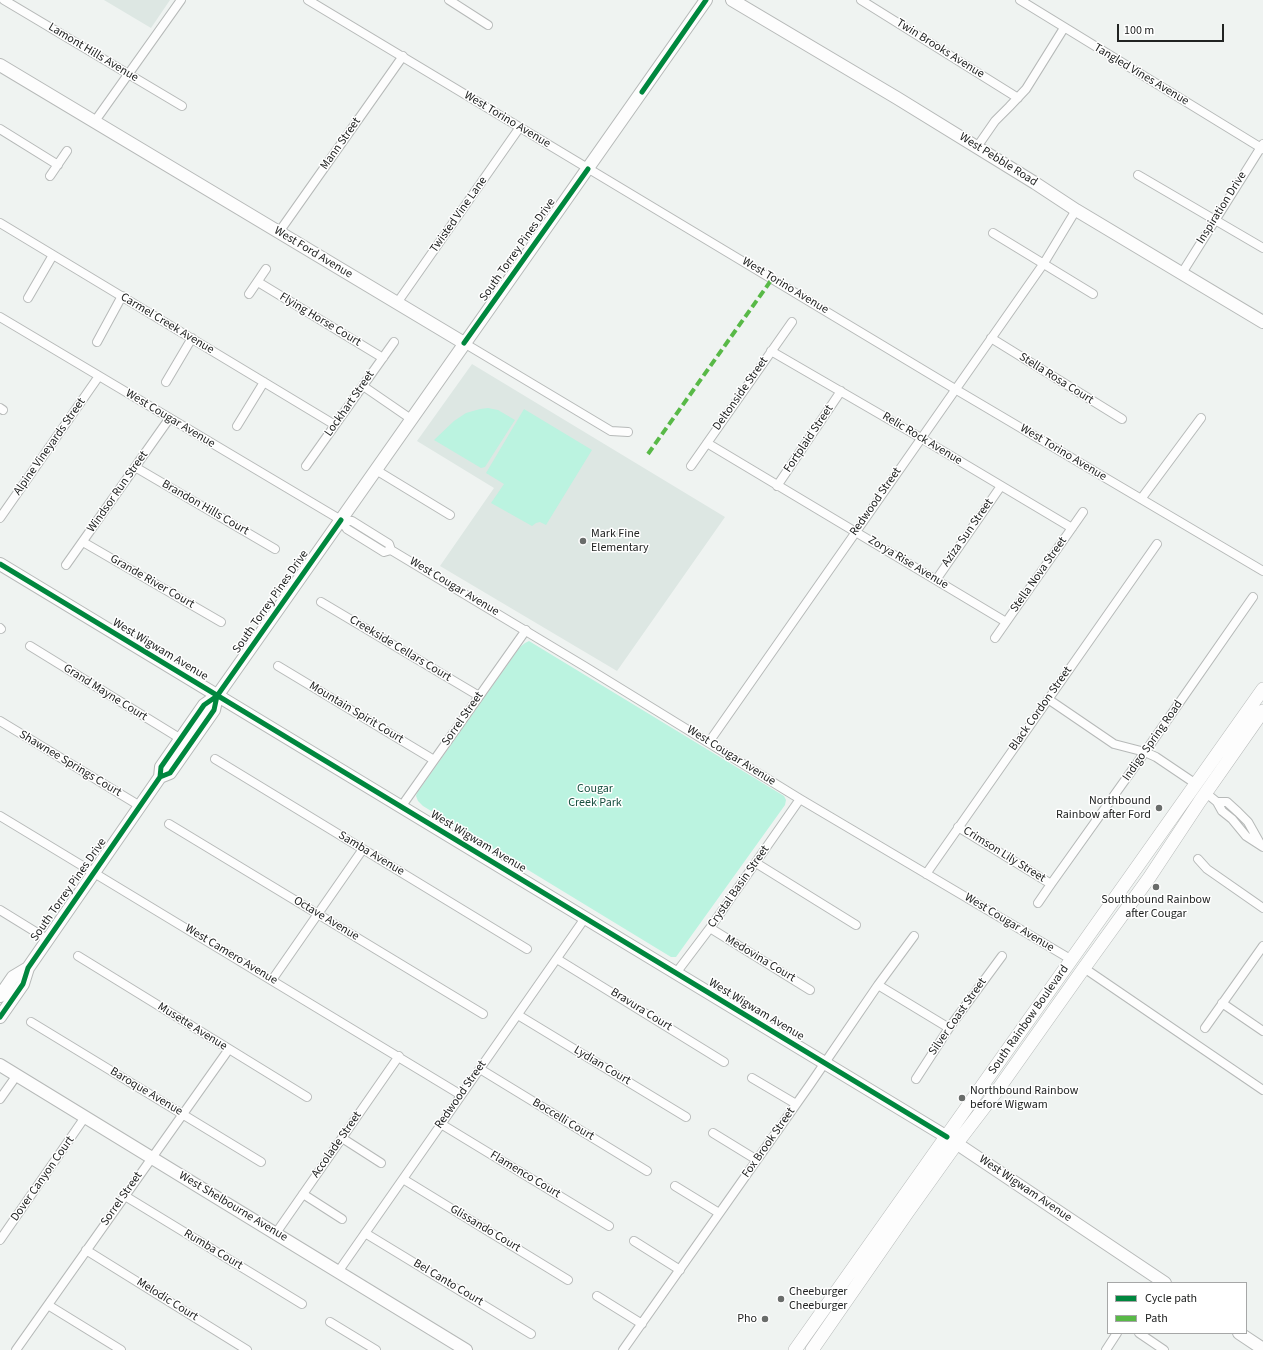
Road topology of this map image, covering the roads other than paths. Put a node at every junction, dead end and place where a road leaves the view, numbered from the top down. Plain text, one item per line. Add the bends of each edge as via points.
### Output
1 (4, 0) edge
2 (180, 0) edge
3 (308, 0) edge
4 (327, 0) edge
5 (449, 0) edge
6 (706, 0) edge
7 (732, 0) edge
8 (861, 0) edge
9 (1020, 0) edge
10 (322, 8) junction
11 (488, 25) dead end
12 (1064, 28) junction
13 (403, 56) junction
14 (0, 65) edge
15 (128, 74) junction
16 (1018, 98) junction
17 (182, 106) dead end
18 (95, 122) junction
19 (520, 127) junction
20 (0, 129) edge
21 (977, 147) junction
22 (1262, 147) edge
23 (67, 151) dead end
24 (58, 165) junction
25 (588, 168) junction
26 (1138, 174) dead end
27 (50, 176) dead end
28 (1076, 210) junction
29 (1215, 219) junction
30 (0, 223) edge
31 (279, 232) junction
32 (993, 233) dead end
33 (1263, 248) edge
34 (53, 255) junction
35 (1044, 262) junction
36 (266, 269) dead end
37 (1182, 272) junction
38 (258, 282) junction
39 (249, 294) dead end
40 (1093, 294) dead end
41 (122, 296) junction
42 (28, 298) dead end
43 (397, 303) junction
44 (0, 317) edge
45 (792, 322) dead end
46 (1263, 322) edge
47 (192, 338) junction
48 (990, 338) junction
49 (97, 342) dead end
50 (394, 342) dead end
51 (464, 344) junction
52 (771, 351) junction
53 (383, 358) junction
54 (100, 376) junction
55 (166, 382) dead end
56 (264, 382) junction
57 (363, 386) junction
58 (955, 389) junction
59 (841, 391) junction
60 (169, 418) junction
61 (411, 418) junction
62 (1202, 418) dead end
63 (1122, 419) dead end
64 (335, 425) junction
65 (237, 426) dead end
66 (628, 432) dead end
67 (921, 438) junction
68 (707, 443) junction
69 (306, 466) dead end
70 (691, 466) dead end
71 (136, 467) junction
72 (376, 470) junction
73 (777, 486) junction
74 (1001, 486) junction
75 (1141, 499) junction
76 (1083, 512) dead end
77 (450, 515) dead end
78 (0, 518) edge
79 (341, 520) junction
80 (1072, 528) junction
81 (855, 532) junction
82 (83, 542) junction
83 (1157, 544) dead end
84 (275, 549) dead end
85 (0, 564) edge
86 (66, 565) dead end
87 (1263, 571) edge
88 (936, 580) junction
89 (1253, 597) dead end
90 (321, 602) dead end
91 (221, 622) dead end
92 (1006, 622) junction
93 (526, 630) junction
94 (995, 638) dead end
95 (30, 646) dead end
96 (278, 666) dead end
97 (1263, 689) edge
98 (217, 696) junction
99 (479, 696) junction
100 (1048, 699) junction
101 (1263, 711) edge
102 (0, 721) edge
103 (1233, 732) junction
104 (181, 739) junction
105 (709, 742) junction
106 (1145, 752) junction
107 (215, 759) dead end
108 (434, 760) junction
109 (160, 777) junction
110 (1196, 784) junction
111 (1206, 793) junction
112 (800, 799) junction
113 (140, 806) junction
114 (401, 807) junction
115 (0, 816) edge
116 (169, 824) dead end
117 (958, 827) junction
118 (1176, 838) junction
119 (1263, 847) edge
120 (363, 849) junction
121 (1198, 859) dead end
122 (756, 863) junction
123 (94, 872) junction
124 (926, 874) junction
125 (1051, 884) junction
126 (1112, 903) junction
127 (1038, 904) dead end
128 (1263, 908) edge
129 (0, 910) edge
130 (318, 914) junction
131 (585, 918) junction
132 (856, 925) dead end
133 (710, 928) junction
134 (914, 936) dead end
135 (47, 940) junction
136 (1263, 946) edge
137 (527, 949) dead end
138 (78, 956) dead end
139 (1002, 956) dead end
140 (557, 959) junction
141 (1072, 960) junction
142 (28, 968) junction
143 (1084, 968) junction
144 (676, 973) junction
145 (272, 980) junction
146 (878, 985) junction
147 (810, 990) dead end
148 (0, 996) edge
149 (1222, 1003) junction
150 (483, 1014) dead end
151 (518, 1015) junction
152 (0, 1017) edge
153 (1046, 1021) junction
154 (31, 1022) dead end
155 (949, 1028) junction
156 (1205, 1028) dead end
157 (1263, 1031) edge
158 (229, 1049) junction
159 (399, 1056) junction
160 (724, 1062) dead end
161 (824, 1062) junction
162 (0, 1065) edge
163 (480, 1069) junction
164 (17, 1075) junction
165 (752, 1078) dead end
166 (916, 1079) dead end
167 (1263, 1090) edge
168 (461, 1095) junction
169 (307, 1096) dead end
170 (0, 1099) edge
171 (796, 1104) junction
172 (182, 1115) junction
173 (85, 1117) junction
174 (686, 1117) dead end
175 (441, 1124) junction
176 (713, 1133) dead end
177 (342, 1138) junction
178 (952, 1140) junction
179 (152, 1158) junction
180 (757, 1160) junction
181 (261, 1162) dead end
182 (381, 1163) dead end
183 (646, 1171) dead end
184 (403, 1179) junction
185 (675, 1186) dead end
186 (302, 1194) junction
187 (125, 1196) junction
188 (719, 1213) junction
189 (342, 1219) dead end
190 (609, 1226) dead end
191 (276, 1233) junction
192 (365, 1233) junction
193 (0, 1240) edge
194 (634, 1241) dead end
195 (86, 1250) junction
196 (860, 1258) junction
197 (680, 1270) junction
198 (338, 1272) junction
199 (568, 1280) dead end
200 (1164, 1282) edge
201 (597, 1296) dead end
202 (302, 1304) dead end
203 (48, 1305) junction
204 (837, 1313) junction
205 (819, 1317) junction
206 (330, 1322) dead end
207 (642, 1324) junction
208 (531, 1334) dead end
209 (1116, 1334) edge
210 (1140, 1334) edge
211 (1240, 1334) edge
212 (1263, 1349) edge
213 (16, 1350) edge
214 (121, 1350) edge
215 (247, 1350) edge
216 (376, 1350) edge
217 (466, 1350) edge
218 (623, 1350) edge
219 (795, 1350) edge
220 (806, 1350) edge
221 (812, 1350) edge
222 (1106, 1350) edge
223 (1164, 1350) edge

1 - 15 street, Lamont Hills Avenue
2 - 15 street
3 - 10 street, West Torino Avenue
4 - 10 street
5 - 11 street
6 - 25 street, South Torrey Pines Drive
7 - 21 street, West Pebble Road
8 - 16 street, Twin Brooks Avenue
9 - 12 street, Tangled Vines Avenue
10 - 13 street, West Torino Avenue
12 - 16 street
12 - 22 street, Tangled Vines Avenue
13 - 19 street, West Torino Avenue
13 - 31 street, Mann Street
14 - 18 street, West Ford Avenue
15 - 17 street, Lamont Hills Avenue
15 - 18 street
16 - 21 street via 995,121
18 - 31 street, West Ford Avenue
19 - 25 street, West Torino Avenue
19 - 43 street, Twisted Vine Lane
20 - 24 street
21 - 28 street, West Pebble Road
22 - 29 street, Inspiration Drive
23 - 24 street
24 - 27 street
25 - 51 street, South Torrey Pines Drive
25 - 58 street, West Torino Avenue
26 - 29 street
28 - 35 street, Redwood Street
28 - 37 street, West Pebble Road
29 - 33 street
29 - 37 street, Inspiration Drive
30 - 34 street, Carmel Creek Avenue
31 - 43 street, West Ford Avenue
32 - 35 street
34 - 41 street, Carmel Creek Avenue
34 - 42 street
35 - 40 street
35 - 48 street, Redwood Street
36 - 38 street
37 - 46 street, West Pebble Road
38 - 39 street
38 - 53 street, Flying Horse Court
41 - 47 street, Carmel Creek Avenue
41 - 49 street
43 - 51 street, West Ford Avenue
44 - 54 street, West Cougar Avenue
45 - 52 street, Deltonside Street
47 - 55 street
47 - 56 street, Carmel Creek Avenue
48 - 58 street, Redwood Street
48 - 63 street, Stella Rosa Court
50 - 53 street, Lockhart Street
51 - 61 street, South Torrey Pines Drive
51 - 66 street, West Ford Avenue via 611,431
52 - 59 street, Relic Rock Avenue
52 - 68 street, Deltonside Street
53 - 57 street, Lockhart Street
54 - 60 street, West Cougar Avenue
54 - 78 street, Alpine Vineyards Street
56 - 64 street, Carmel Creek Avenue
56 - 65 street
57 - 61 street
57 - 64 street, Lockhart Street
58 - 67 street, Redwood Street
58 - 75 street, West Torino Avenue
59 - 67 street, Relic Rock Avenue
59 - 73 street, Fortplaid Street
60 - 71 street, Windsor Run Street
60 - 79 street, West Cougar Avenue
61 - 72 street, South Torrey Pines Drive
62 - 75 street
64 - 69 street, Lockhart Street
67 - 74 street, Relic Rock Avenue
67 - 81 street, Redwood Street
68 - 70 street, Deltonside Street
68 - 73 street, Zorya Rise Avenue
71 - 82 street, Windsor Run Street
71 - 84 street, Brandon Hills Court
72 - 77 street
72 - 79 street, South Torrey Pines Drive
73 - 81 street, Zorya Rise Avenue
74 - 80 street, Relic Rock Avenue
74 - 88 street, Aziza Sun Street
75 - 87 street, West Torino Avenue
76 - 80 street, Stella Nova Street
79 - 93 street, West Cougar Avenue via 346,529 384,552 391,550
79 - 98 street, South Torrey Pines Drive
80 - 92 street, Stella Nova Street
81 - 88 street, Zorya Rise Avenue
81 - 105 street, Redwood Street
82 - 86 street, Windsor Run Street
82 - 91 street, Grande River Court
83 - 100 street, Black Cordon Street
85 - 98 street, West Wigwam Avenue
88 - 92 street, Zorya Rise Avenue
89 - 106 street, Indigo Spring Road
90 - 99 street, Creekside Cellars Court
92 - 94 street, Stella Nova Street
93 - 99 street, Sorrel Street
93 - 105 street, West Cougar Avenue
95 - 104 street, Grand Mayne Court
96 - 108 street, Mountain Spirit Court
97 - 103 main road, South Rainbow Boulevard
98 - 104 street, South Torrey Pines Drive via 204,705
98 - 109 street, South Torrey Pines Drive via 214,710 170,773
98 - 114 street, West Wigwam Avenue
99 - 108 street, Sorrel Street
100 - 106 street via 1114,744
100 - 117 street, Black Cordon Street
101 - 111 main road, South Rainbow Boulevard
102 - 113 street, Shawnee Springs Court
103 - 110 main road, South Rainbow Boulevard
103 - 111 main road via 1225,754 1206,781
104 - 109 street, South Torrey Pines Drive via 161,766
105 - 112 street, West Cougar Avenue
106 - 110 street
106 - 125 street, Indigo Spring Road
107 - 120 street, Samba Avenue
108 - 114 street, Sorrel Street
109 - 113 street, South Torrey Pines Drive
110 - 118 main road via 1196,794 1178,822
110 - 126 main road, South Rainbow Boulevard
111 - 118 main road, South Rainbow Boulevard
111 - 119 street via 1246,836
112 - 122 street, Crystal Basin Street
112 - 124 street, West Cougar Avenue
113 - 123 street, South Torrey Pines Drive
114 - 131 street, West Wigwam Avenue
115 - 123 street, West Camero Avenue
116 - 130 street, Octave Avenue
117 - 124 street, Black Cordon Street
117 - 125 street, Crimson Lily Street
118 - 143 main road, South Rainbow Boulevard
120 - 130 street
120 - 137 street, Samba Avenue
121 - 128 street
122 - 132 street
122 - 133 street, Crystal Basin Street
123 - 135 street, South Torrey Pines Drive
123 - 145 street, West Camero Avenue
124 - 141 street, West Cougar Avenue
125 - 127 street, Indigo Spring Road
126 - 141 main road, South Rainbow Boulevard
126 - 143 main road via 1110,915 1086,952
129 - 135 street
130 - 145 street
130 - 150 street, Octave Avenue
131 - 140 street, Redwood Street
131 - 144 street, West Wigwam Avenue
133 - 144 street, Crystal Basin Street
133 - 147 street, Medovina Court
134 - 146 street, Fox Brook Street
135 - 142 street, South Torrey Pines Drive
136 - 149 street
138 - 158 street, Musette Avenue
139 - 155 street, Silver Coast Street
140 - 151 street, Redwood Street
140 - 160 street, Bravura Court
141 - 153 main road via 1073,967 1050,1004
141 - 178 main road, South Rainbow Boulevard
142 - 148 street, South Torrey Pines Drive via 13,977
142 - 152 street, South Torrey Pines Drive via 23,984
143 - 153 main road, South Rainbow Boulevard
143 - 167 street
144 - 161 street, West Wigwam Avenue
145 - 159 street, West Camero Avenue
146 - 155 street
146 - 161 street, Fox Brook Street
149 - 156 street
149 - 157 street
151 - 163 street, Redwood Street
151 - 174 street, Lydian Court
153 - 178 main road, South Rainbow Boulevard via 999,1088
154 - 172 street, Baroque Avenue
155 - 166 street, Silver Coast Street
158 - 169 street, Musette Avenue
158 - 172 street, Sorrel Street
159 - 168 street, West Camero Avenue
159 - 177 street, Accolade Street
161 - 171 street, Fox Brook Street
161 - 178 street, West Wigwam Avenue
162 - 164 street, West Shelbourne Avenue
163 - 168 street, Redwood Street
163 - 183 street, Boccelli Court
164 - 170 street
164 - 173 street, West Shelbourne Avenue
165 - 171 street
168 - 175 street, Redwood Street
171 - 180 street, Fox Brook Street
172 - 179 street, Sorrel Street
172 - 181 street, Baroque Avenue
173 - 179 street, West Shelbourne Avenue
173 - 193 street, Dover Canyon Court
175 - 184 street, Redwood Street
175 - 190 street, Flamenco Court
176 - 180 street
177 - 182 street
177 - 186 street, Accolade Street
178 - 196 main road, South Rainbow Boulevard
178 - 200 street, West Wigwam Avenue
178 - 204 main road, South Rainbow Boulevard via 900,1222
179 - 187 street, Sorrel Street
179 - 191 street, West Shelbourne Avenue
180 - 188 street, Fox Brook Street
184 - 192 street, Redwood Street
184 - 199 street, Glissando Court
185 - 188 street
186 - 189 street
186 - 191 street, Accolade Street
187 - 195 street, Sorrel Street
187 - 202 street, Rumba Court
188 - 197 street, Fox Brook Street
191 - 198 street, West Shelbourne Avenue
192 - 198 street, Redwood Street
192 - 208 street, Bel Canto Court
194 - 197 street
195 - 203 street, Sorrel Street
195 - 215 street, Melodic Court
196 - 204 main road via 851,1285 836,1306
196 - 205 main road, South Rainbow Boulevard
197 - 207 street, Fox Brook Street
198 - 217 street, West Shelbourne Avenue
201 - 207 street
203 - 213 street, Sorrel Street
203 - 214 street
204 - 221 main road, South Rainbow Boulevard
205 - 219 main road, South Rainbow Boulevard
205 - 220 main road via 819,1328
206 - 216 street
207 - 218 street, Fox Brook Street
209 - 222 street
210 - 223 street
211 - 212 street

